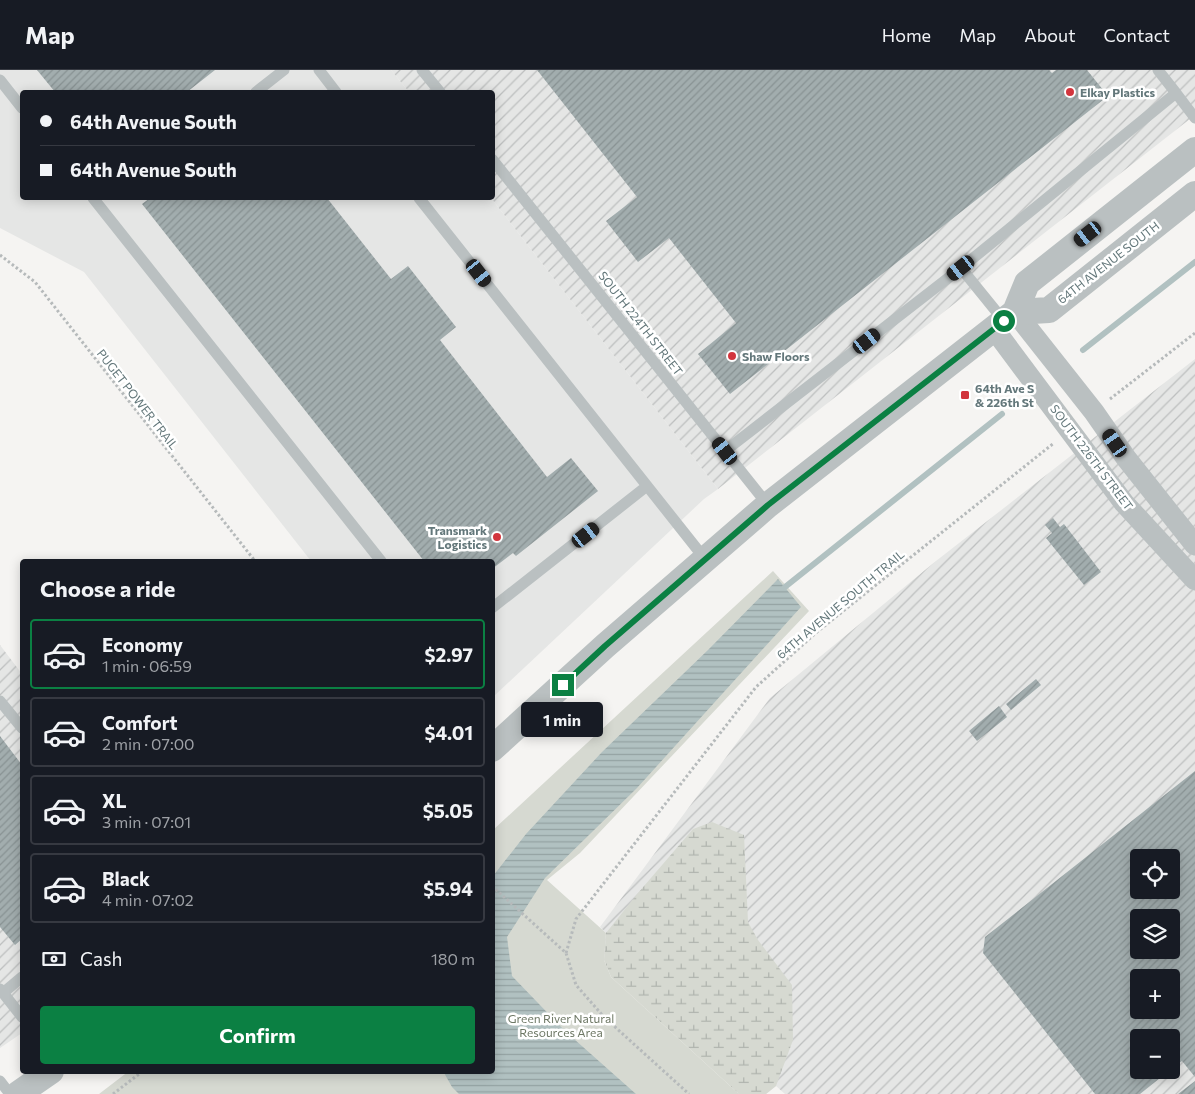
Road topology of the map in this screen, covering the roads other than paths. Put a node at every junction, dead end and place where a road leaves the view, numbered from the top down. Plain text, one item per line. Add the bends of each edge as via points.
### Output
1 (284, 70) edge
2 (319, 70) edge
3 (422, 70) edge
4 (1158, 70) edge
5 (0, 80) edge
6 (259, 90) edge
7 (334, 90) edge
8 (438, 90) edge
9 (1176, 93) junction
10 (20, 105) edge
11 (1195, 118) edge
12 (1195, 150) edge
13 (495, 163) edge
14 (1195, 194) edge
15 (95, 200) edge
16 (421, 200) edge
17 (961, 268) junction
18 (1004, 321) junction
19 (725, 451) junction
20 (648, 486) junction
21 (768, 505) junction
22 (1195, 546) edge
23 (379, 559) edge
24 (705, 559) junction
25 (1195, 580) edge
26 (495, 606) edge
27 (0, 701) edge
28 (20, 726) edge
29 (495, 746) edge
30 (20, 978) edge
31 (1, 991) edge
32 (20, 1015) edge
33 (46, 1074) edge
34 (0, 1082) edge
35 (10, 1094) edge
36 (18, 1094) edge

1 - 6 lane
2 - 7 lane
3 - 8 lane
4 - 9 lane
5 - 10 lane
9 - 11 lane
9 - 17 lane
12 - 18 street via 1027,283
13 - 19 lane, SOUTH 224TH STREET
14 - 18 street, 64TH AVENUE SOUTH via 1049,310
15 - 23 lane
16 - 20 lane
17 - 18 lane
17 - 19 lane
18 - 21 street
18 - 22 street via 1094,412
18 - 25 street, SOUTH 226TH STREET via 1071,430 1124,503
19 - 21 lane, SOUTH 224TH STREET
20 - 24 lane
20 - 26 lane
21 - 24 street
24 - 29 street
27 - 28 lane
30 - 31 lane
31 - 32 lane
33 - 36 street
34 - 35 lane

